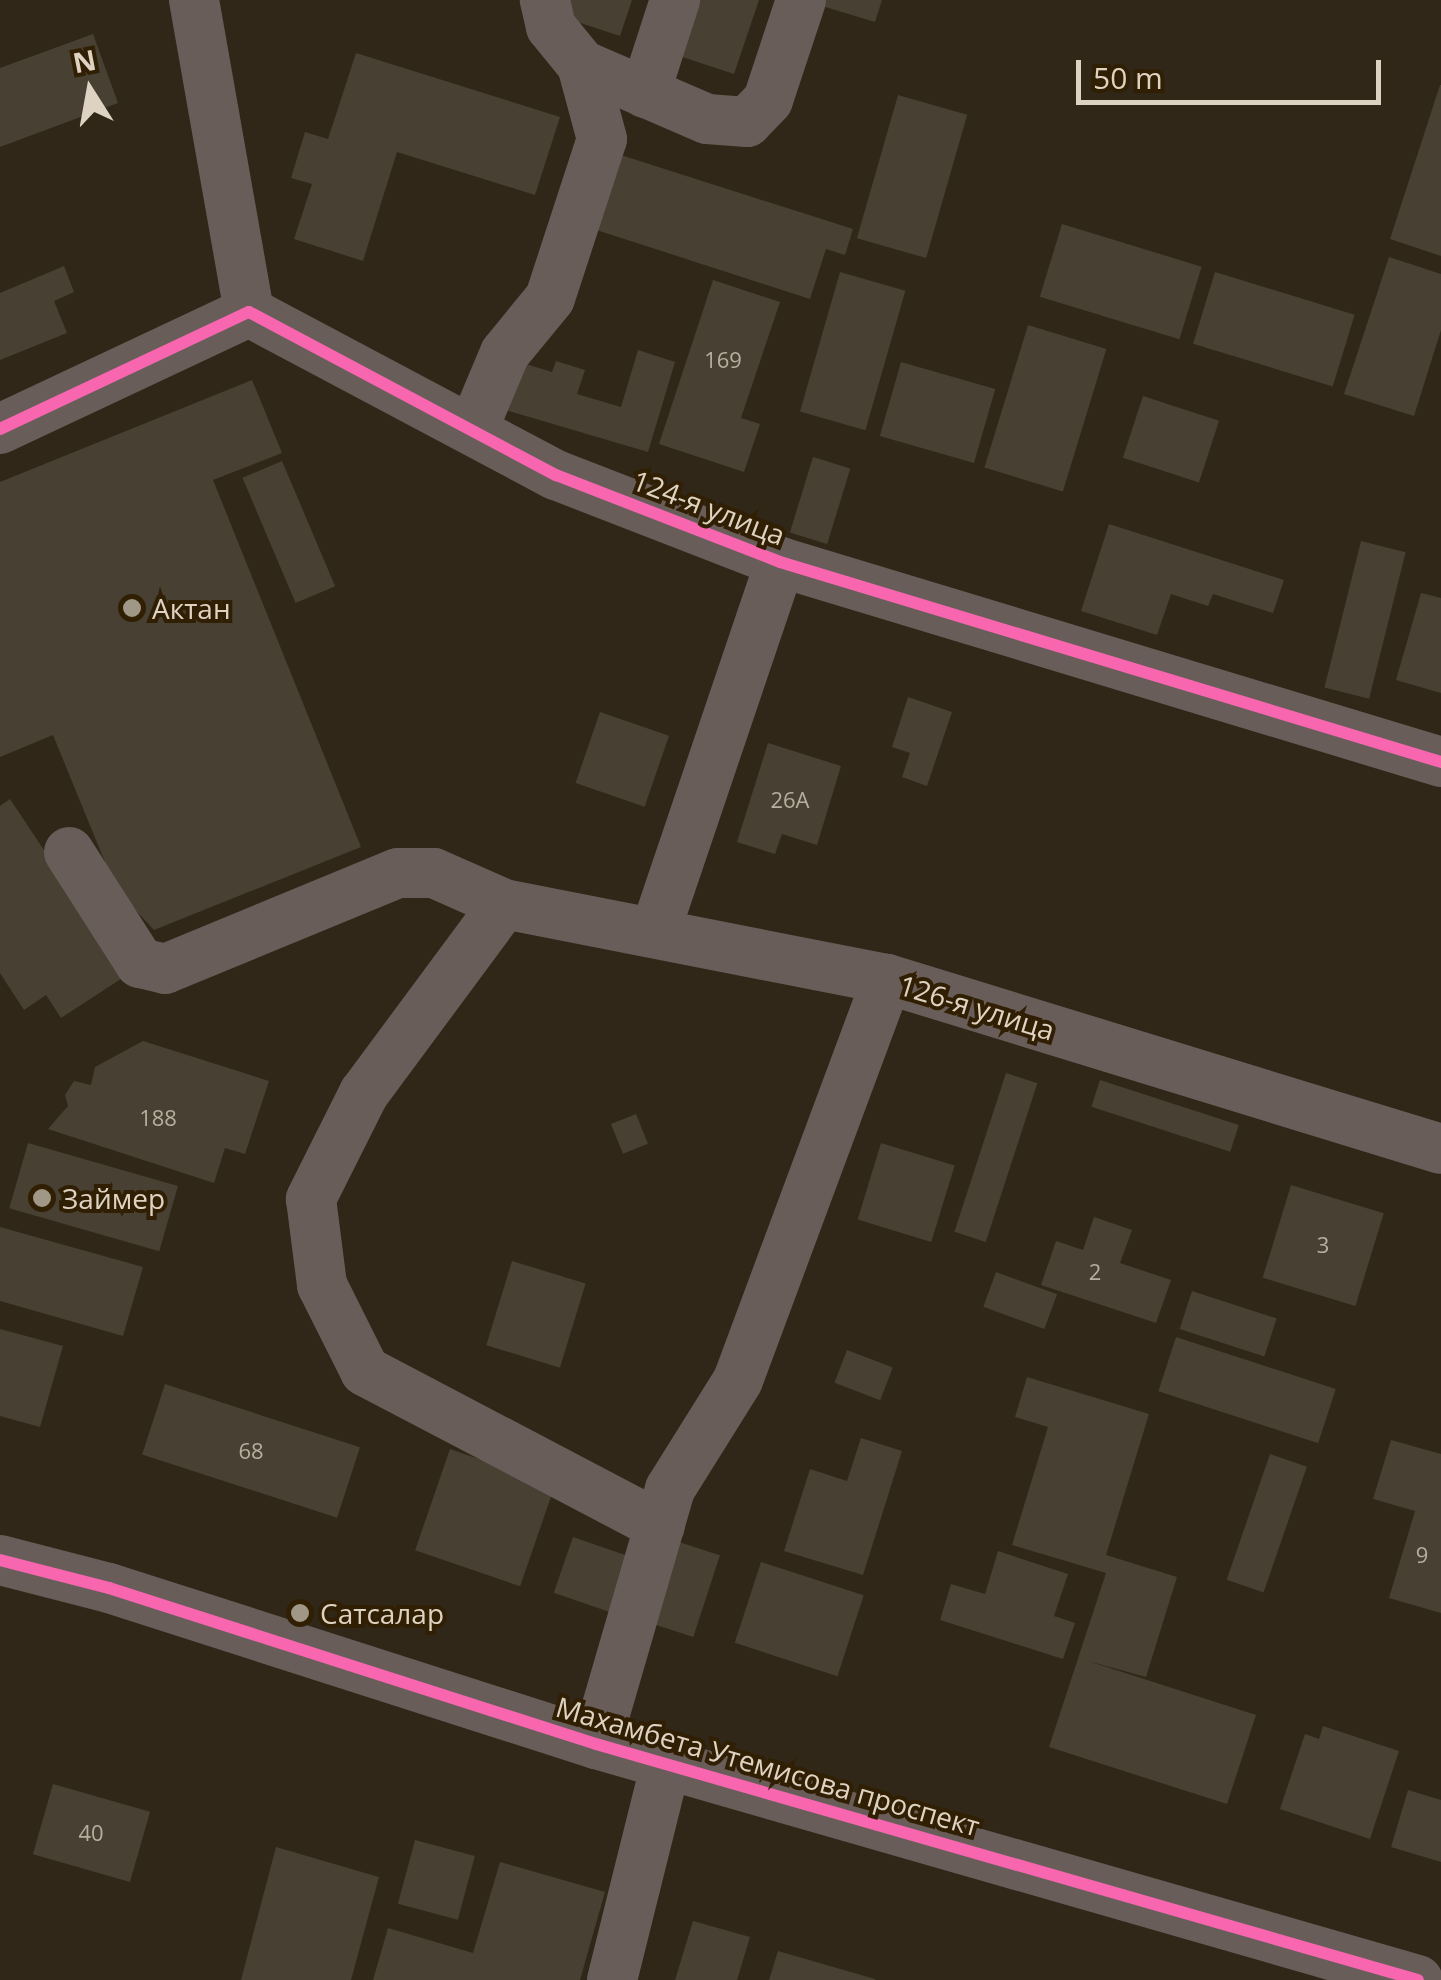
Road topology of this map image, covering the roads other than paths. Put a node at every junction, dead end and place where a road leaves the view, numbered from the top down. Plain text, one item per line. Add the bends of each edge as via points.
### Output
1 (194, 0) edge
2 (545, 0) edge
3 (675, 0) edge
4 (801, 0) edge
5 (582, 65) junction
6 (645, 93) junction
7 (249, 312) junction
8 (0, 428) edge
9 (473, 429) junction
10 (780, 562) junction
11 (1441, 762) edge
12 (69, 852) dead end
13 (504, 904) junction
14 (655, 932) junction
15 (886, 979) junction
16 (1441, 1149) edge
17 (660, 1526) junction
18 (0, 1537) edge
19 (0, 1560) edge
20 (109, 1588) junction
21 (596, 1744) junction
22 (666, 1764) junction
23 (612, 1980) edge
24 (1418, 1980) edge

1 - 7 street
2 - 5 street via 551,27
3 - 6 street
4 - 6 street via 759,115 733,124
5 - 6 street
5 - 9 street via 601,129 600,149 550,298 505,353
7 - 8 street
7 - 9 street, 124-я улица
9 - 10 street, 124-я улица via 556,474
10 - 11 street, 124-я улица
10 - 14 street
12 - 13 street, 126-я улица via 140,963 164,969 398,872 434,873
13 - 14 street, 126-я улица
13 - 17 street via 364,1093 311,1199 322,1285 365,1371
14 - 15 street, 126-я улица
15 - 16 street, 126-я улица
15 - 17 street via 738,1380 670,1490
17 - 21 street
18 - 20 street
19 - 20 street
20 - 21 street, Махамбета Утемисова проспект
21 - 22 street, Махамбета Утемисова проспект
22 - 23 street
22 - 24 street, Махамбета Утемисова проспект

